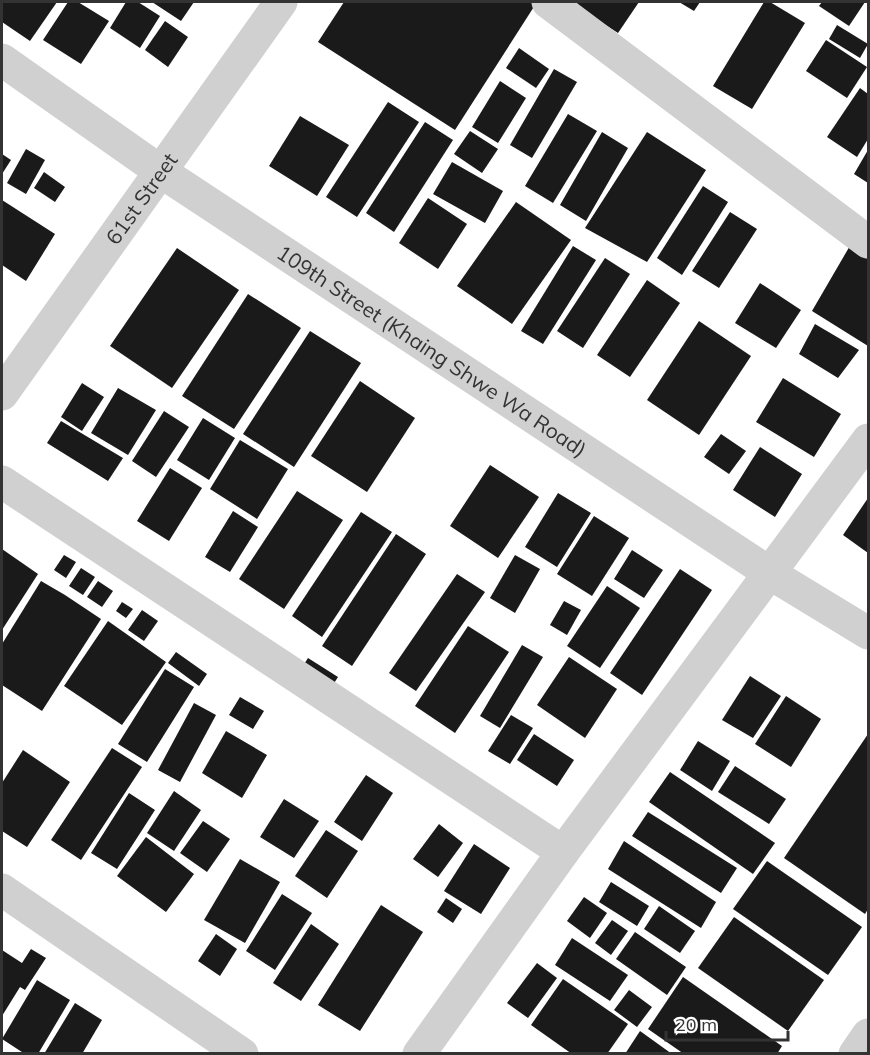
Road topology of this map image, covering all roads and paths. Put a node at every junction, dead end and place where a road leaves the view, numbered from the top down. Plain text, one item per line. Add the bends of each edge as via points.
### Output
1 (281, 2) edge
2 (548, 2) edge
3 (2, 60) edge
4 (160, 171) junction
5 (868, 242) edge
6 (2, 394) edge
7 (868, 440) edge
8 (2, 482) edge
9 (771, 573) junction
10 (868, 633) edge
11 (563, 852) junction
12 (2, 890) edge
13 (868, 1035) edge
14 (242, 1053) edge
15 (419, 1053) edge
16 (855, 1053) edge

1 - 4 street, 61st Street
2 - 5 street
3 - 4 street, 109th Street (Khaing Shwe Wa Road)
4 - 6 street, 61st Street
4 - 9 street, 109th Street (Khaing Shwe Wa Road)
7 - 9 street
8 - 11 street
9 - 10 street, 109th Street (Khaing Shwe Wa Road)
9 - 11 street
11 - 15 street
12 - 14 street
13 - 16 street

